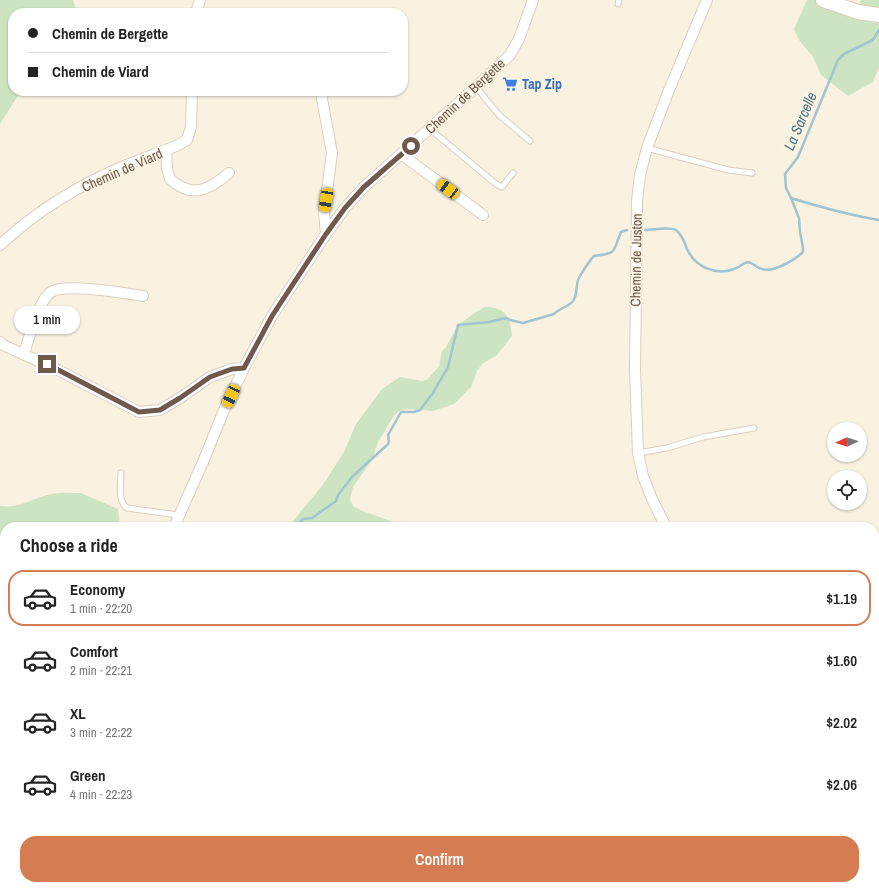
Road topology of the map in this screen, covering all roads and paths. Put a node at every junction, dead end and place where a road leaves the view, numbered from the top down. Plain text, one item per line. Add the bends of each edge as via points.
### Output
1 (533, 0) edge
2 (707, 0) edge
3 (823, 0) edge
4 (879, 15) edge
5 (476, 87) junction
6 (192, 96) edge
7 (322, 96) edge
8 (430, 129) junction
9 (530, 141) dead end
10 (648, 148) junction
11 (166, 150) junction
12 (401, 154) junction
13 (229, 173) dead end
14 (513, 173) dead end
15 (752, 173) dead end
16 (483, 214) dead end
17 (326, 234) junction
18 (0, 245) edge
19 (143, 296) dead end
20 (0, 342) edge
21 (24, 354) junction
22 (244, 368) junction
23 (754, 428) dead end
24 (638, 453) junction
25 (121, 473) dead end
26 (178, 515) junction
27 (176, 522) edge
28 (664, 522) edge

1 - 5 street, Chemin de Bergette via 519,39 510,54
2 - 10 street, Chemin de Juston
3 - 4 main road via 858,12
5 - 8 street, Chemin de Bergette
5 - 9 lane via 499,115
6 - 11 street, Chemin de Viard via 191,127 187,140
7 - 17 street via 332,153 324,213
8 - 12 street, Chemin de Bergette
8 - 14 lane via 496,184 502,187
10 - 15 lane via 728,170
10 - 24 street, Chemin de Juston via 640,175 637,201 635,368
11 - 13 street via 170,179 186,190 199,191 218,182
11 - 18 street, Chemin de Viard via 102,176 65,197 22,225
12 - 16 street
12 - 17 street, Chemin de Bergette via 364,187
17 - 22 street, Chemin de Bergette via 272,316
19 - 21 street via 94,289 62,289 50,292 35,319
20 - 21 street
21 - 22 street via 139,412 160,410 210,377 232,369
22 - 26 street, Chemin de Bergette
23 - 24 lane
24 - 28 street, Chemin de Juston via 643,476
25 - 26 lane via 120,499 127,508
26 - 27 street, Chemin de Bergette

